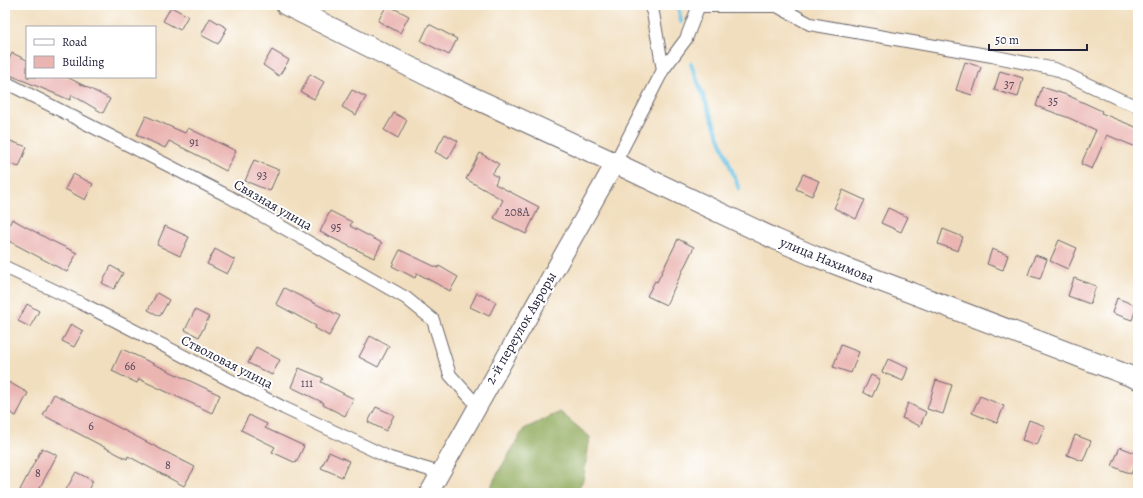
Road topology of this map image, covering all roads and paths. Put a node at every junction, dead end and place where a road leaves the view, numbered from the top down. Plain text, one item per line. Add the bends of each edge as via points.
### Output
1 (286, 5) edge
2 (650, 5) edge
3 (699, 6) edge
4 (663, 70) junction
5 (5, 82) edge
6 (1138, 106) edge
7 (615, 163) junction
8 (5, 267) edge
9 (1138, 380) edge
10 (477, 405) junction
11 (440, 474) junction
12 (429, 493) edge

1 - 7 main road, улица Нахимова via 446,85
2 - 4 street
3 - 4 street via 686,39
3 - 6 street via 777,6 810,24 1055,69
4 - 7 street
5 - 10 street, Связная улица via 228,196 406,298 433,320 450,375
7 - 9 main road, улица Нахимова via 814,256
7 - 10 street, 2-й переулок Авроры
8 - 11 street, Стволовая улица via 83,304 284,408 390,458
10 - 11 street, 2-й переулок Авроры
11 - 12 street, 2-й переулок Авроры

